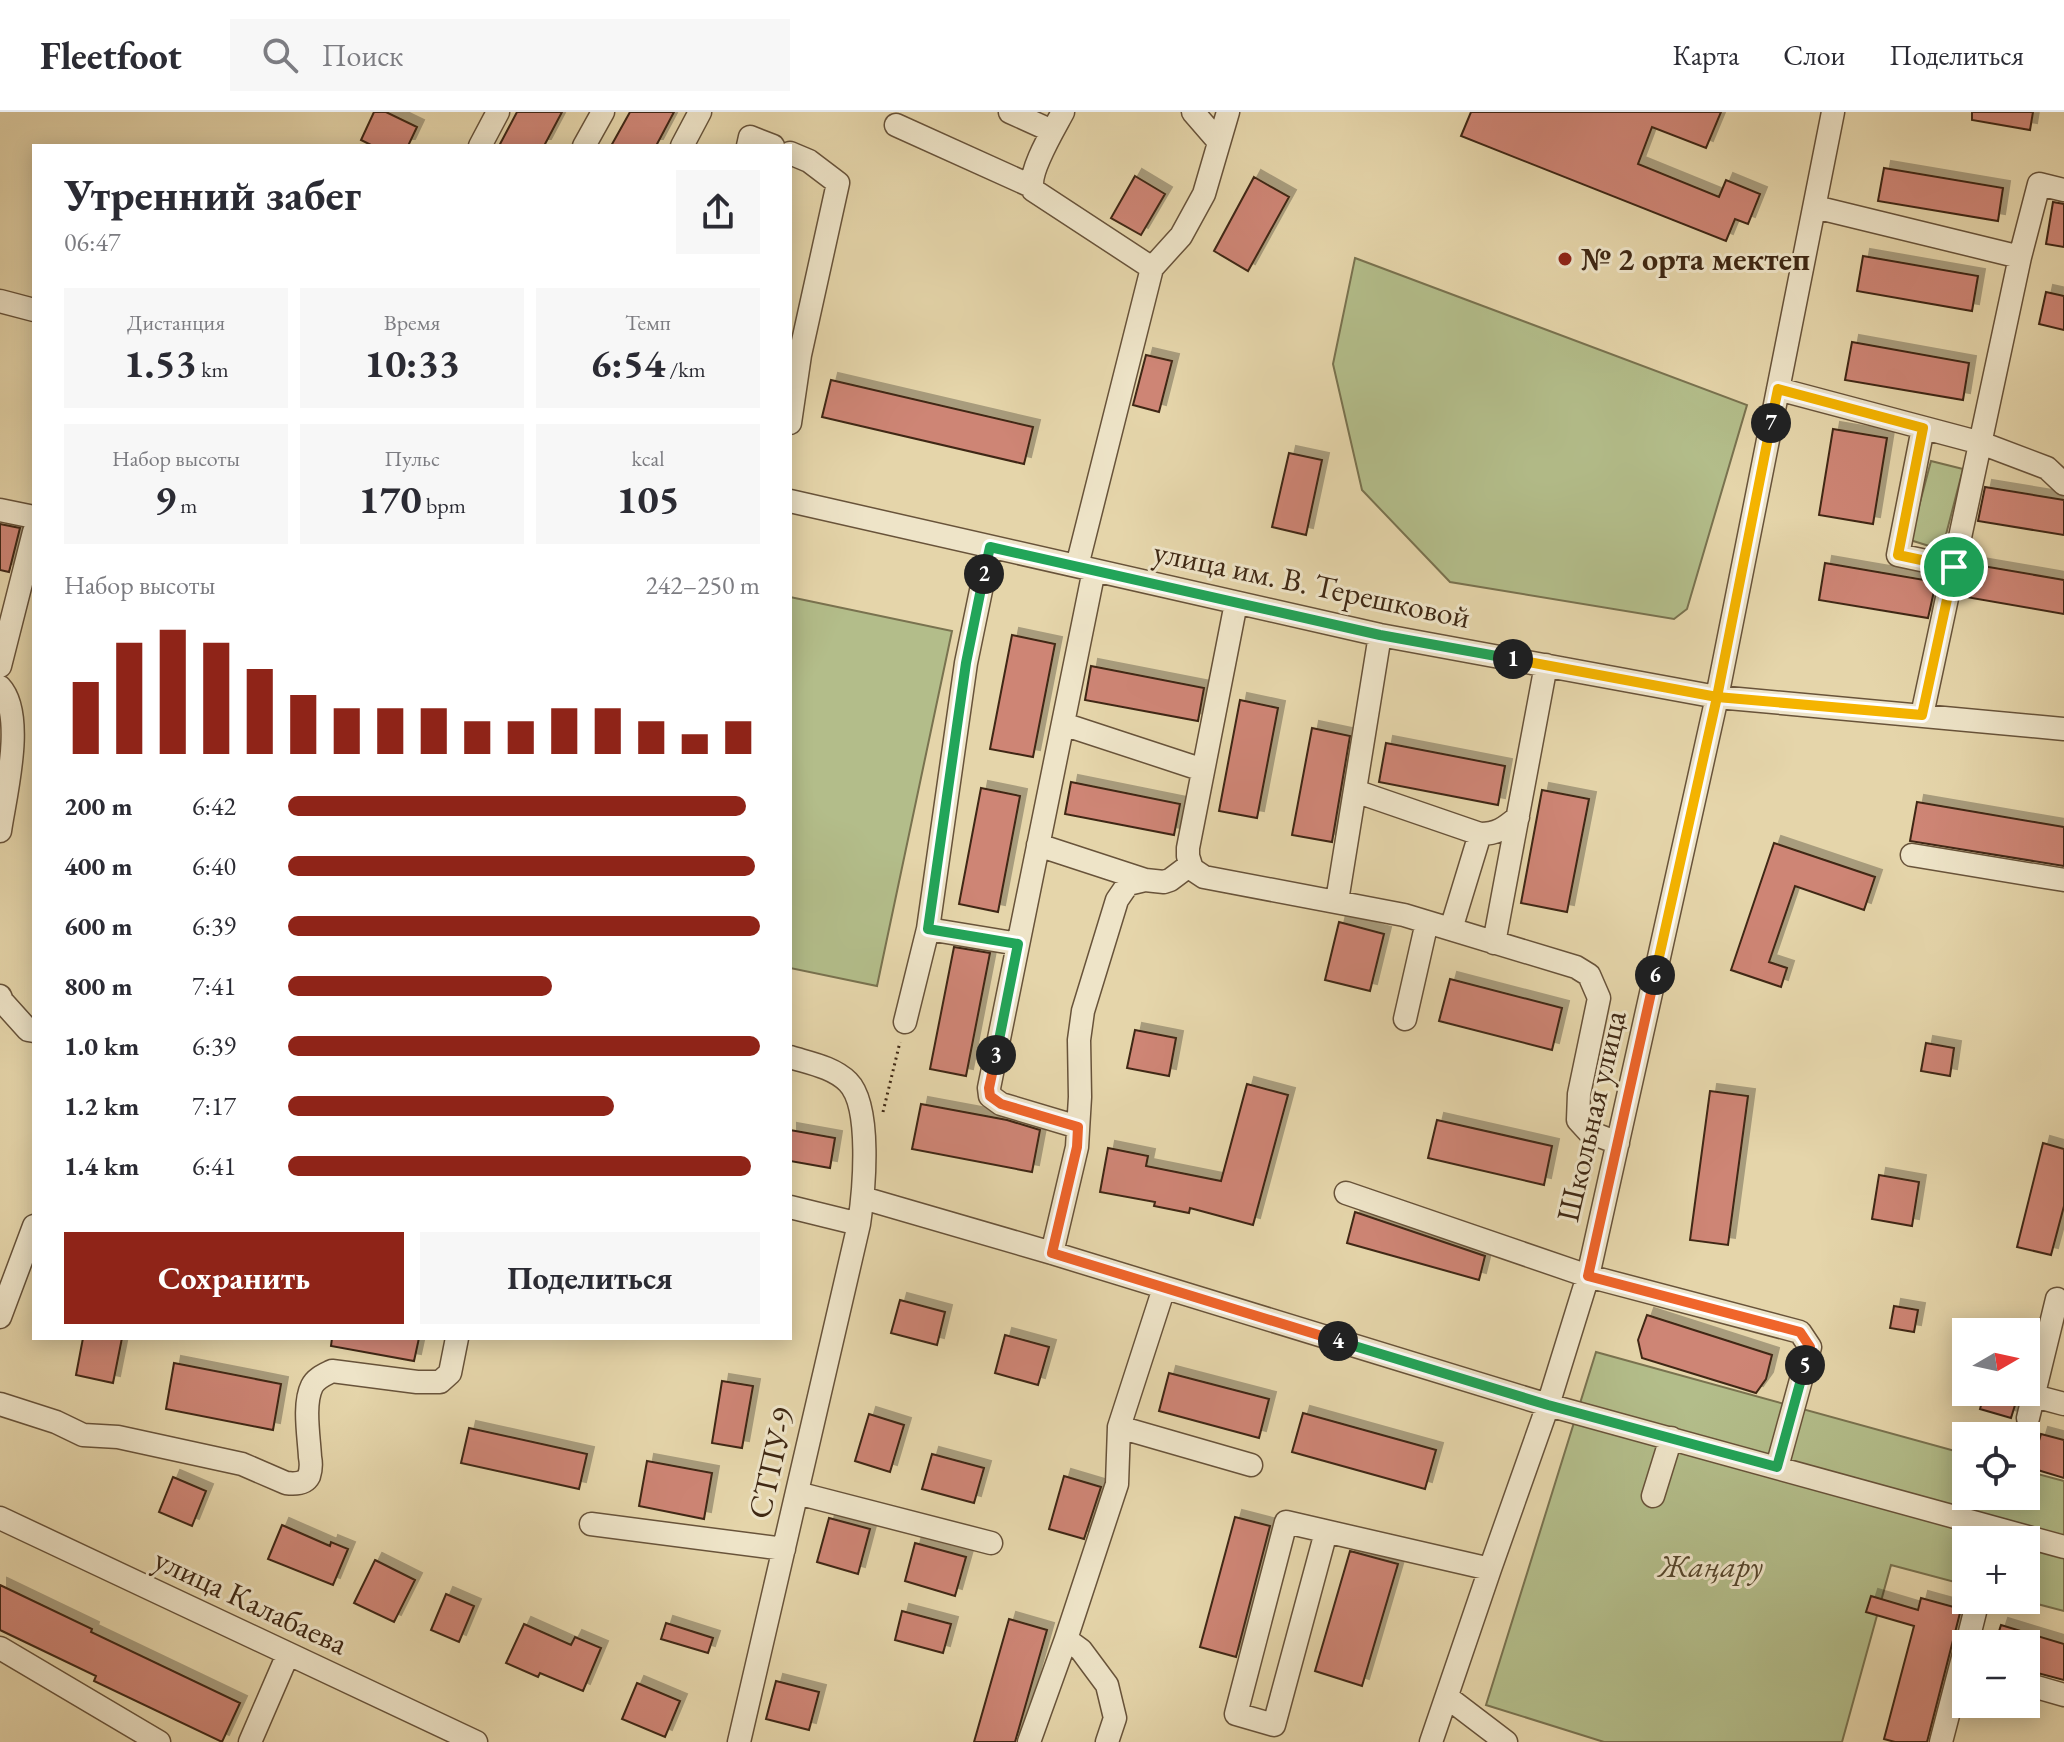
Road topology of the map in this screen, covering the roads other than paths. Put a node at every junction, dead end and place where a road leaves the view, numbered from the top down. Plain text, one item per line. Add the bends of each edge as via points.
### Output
1 (498, 112) edge
2 (603, 112) edge
3 (700, 112) edge
4 (1010, 112) edge
5 (1193, 112) edge
6 (1228, 112) edge
7 (1833, 112) edge
8 (1058, 122) edge
9 (896, 125) dead end
10 (1219, 142) junction
11 (481, 144) edge
12 (585, 144) edge
13 (683, 144) edge
14 (792, 154) edge
15 (1031, 186) junction
16 (2064, 190) edge
17 (1815, 207) junction
18 (2020, 257) junction
19 (1152, 268) junction
20 (0, 301) edge
21 (32, 309) edge
22 (794, 379) edge
23 (1778, 389) junction
24 (792, 401) edge
25 (1923, 428) junction
26 (1981, 443) junction
27 (2064, 484) edge
28 (792, 501) edge
29 (0, 510) edge
30 (32, 517) edge
31 (32, 540) edge
32 (990, 547) junction
33 (1954, 567) junction
34 (1085, 568) junction
35 (1236, 603) junction
36 (1380, 635) junction
37 (1546, 665) junction
38 (0, 666) edge
39 (0, 687) edge
40 (1717, 697) junction
41 (1922, 715) junction
42 (1063, 724) junction
43 (2064, 729) edge
44 (1203, 770) junction
45 (1355, 791) junction
46 (1518, 817) junction
47 (0, 831) edge
48 (1480, 834) junction
49 (1038, 845) junction
50 (1912, 855) dead end
51 (1190, 865) junction
52 (1145, 880) junction
53 (2064, 880) edge
54 (1337, 901) junction
55 (1427, 922) junction
56 (928, 929) junction
57 (1451, 929) junction
58 (1494, 943) junction
59 (1018, 944) junction
60 (0, 996) edge
61 (1405, 1019) dead end
62 (905, 1022) road end
63 (32, 1031) edge
64 (792, 1058) edge
65 (1078, 1127) junction
66 (1618, 1143) junction
67 (1346, 1193) dead end
68 (863, 1198) junction
69 (792, 1207) edge
70 (859, 1224) junction
71 (32, 1231) edge
72 (1052, 1253) junction
73 (1588, 1276) junction
74 (1164, 1288) junction
75 (2057, 1299) dead end
76 (0, 1317) edge
77 (457, 1340) edge
78 (2040, 1371) edge
79 (2040, 1398) edge
80 (0, 1404) edge
81 (2064, 1404) edge
82 (1548, 1405) junction
83 (2031, 1406) edge
84 (2028, 1418) dead end
85 (1119, 1427) junction
86 (1671, 1438) junction
87 (1251, 1465) dead end
88 (1777, 1467) junction
89 (797, 1493) junction
90 (1653, 1496) dead end
91 (0, 1518) edge
92 (591, 1524) dead end
93 (1970, 1526) edge
94 (1326, 1532) junction
95 (2040, 1542) edge
96 (991, 1543) dead end
97 (2064, 1547) edge
98 (784, 1549) junction
99 (1490, 1569) junction
100 (1066, 1639) junction
101 (0, 1648) edge
102 (288, 1654) junction
103 (2040, 1688) edge
104 (2064, 1695) edge
105 (1447, 1697) junction
106 (1952, 1703) edge
107 (435, 1734) edge
108 (159, 1742) edge
109 (250, 1742) edge
110 (476, 1742) edge
111 (739, 1742) edge
112 (1029, 1742) edge
113 (1107, 1742) edge
114 (1431, 1742) edge
115 (1506, 1742) edge
116 (1941, 1742) edge

1 - 11 street
2 - 12 street
3 - 13 street
4 - 8 street
5 - 10 street
6 - 10 street
7 - 17 street, Школьная улица
8 - 15 street
9 - 15 street
10 - 19 street via 1204,194 1181,236
14 - 22 street via 838,183
15 - 19 street
16 - 18 street via 2039,184
17 - 18 street
17 - 23 street, Школьная улица
18 - 26 street
19 - 34 street
20 - 21 street
22 - 24 street
23 - 25 street
23 - 40 street, Школьная улица
25 - 26 street
25 - 33 street via 1898,555
26 - 27 street via 2047,468
26 - 33 street
28 - 32 street, улица им. В. Терешковой
29 - 30 street
31 - 38 street
32 - 34 street, улица им. В. Терешковой
32 - 56 street via 966,663
33 - 41 street
34 - 35 street, улица им. В. Терешковой
34 - 42 street
35 - 36 street, улица им. В. Терешковой
35 - 44 street
36 - 37 street, улица им. В. Терешковой
36 - 45 street
37 - 40 street, улица им. В. Терешковой
37 - 46 street
39 - 47 street via 9,702 14,736
40 - 41 street, улица им. В. Терешковой
40 - 66 street, Школьная улица
41 - 43 street, улица им. В. Терешковой
42 - 44 street
42 - 49 street
44 - 51 street via 1188,848
45 - 48 street
45 - 54 street
46 - 48 street via 1499,831
46 - 58 street
48 - 57 street
49 - 52 street
49 - 59 street
50 - 53 street
51 - 52 street via 1164,882
51 - 54 street via 1204,877
52 - 65 street via 1128,884 1117,900 1083,1011
54 - 55 street
55 - 57 street
55 - 61 street
56 - 59 street
56 - 62 street
57 - 58 street
58 - 66 street via 1589,975 1599,998 1578,1120 1589,1132
59 - 65 street via 990,1096
60 - 63 street
64 - 68 street, СТПУ-9 via 828,1069 856,1093 862,1113
65 - 72 street
66 - 73 street, Школьная улица
67 - 73 street
68 - 70 street, СТПУ-9
68 - 72 street
69 - 70 street
70 - 89 street, СТПУ-9
71 - 76 street
72 - 74 street
73 - 82 street, Школьная улица
73 - 88 street via 1800,1332 1810,1347
74 - 82 street
74 - 85 street
75 - 78 street
77 - 80 street via 450,1373 440,1382 332,1371 321,1376 308,1403 309,1476 293,1484 242,1464 118,1437 83,1435
79 - 81 street
82 - 86 street
82 - 99 street, Школьная улица
83 - 84 street
85 - 87 street
85 - 100 street via 1117,1484
86 - 88 street
86 - 90 street
88 - 93 street
89 - 96 street
89 - 98 street, СТПУ-9
91 - 102 street, улица Калабаева
92 - 98 street
94 - 94 street via 1286,1522 1236,1714 1274,1725
94 - 99 street
95 - 97 street
98 - 111 street, СТПУ-9
99 - 105 street, Школьная улица
100 - 112 street
100 - 113 street via 1107,1685 1115,1718
101 - 108 street
102 - 107 street, улица Калабаева
102 - 109 street
103 - 104 street
105 - 114 street, Школьная улица
105 - 115 street
106 - 116 street
107 - 110 street, улица Калабаева

